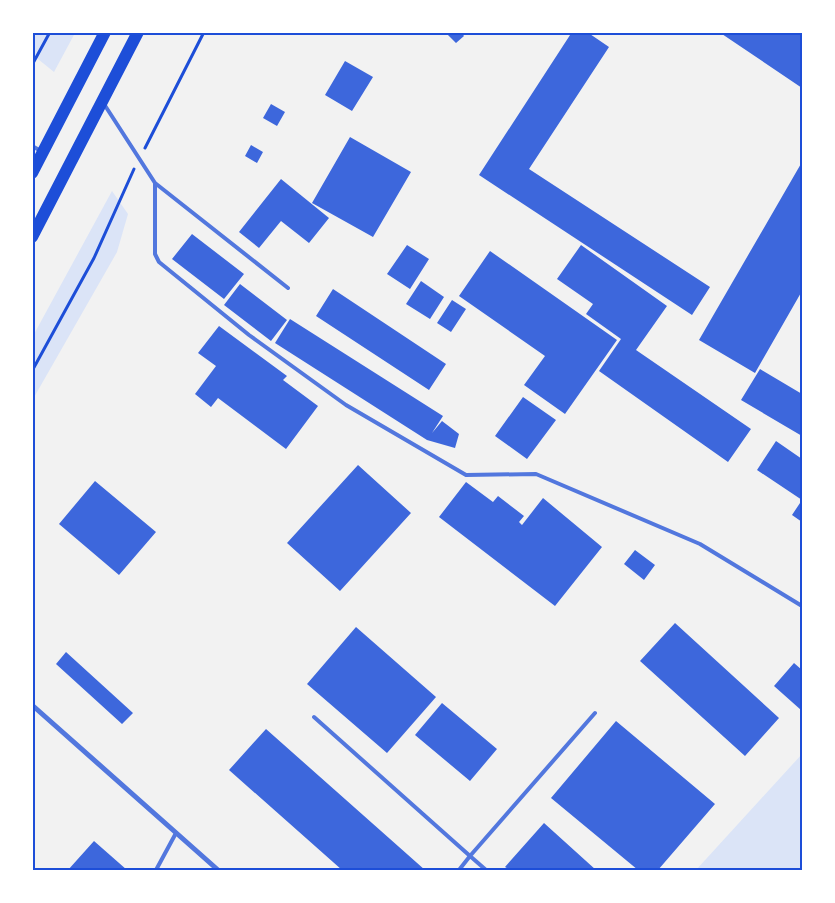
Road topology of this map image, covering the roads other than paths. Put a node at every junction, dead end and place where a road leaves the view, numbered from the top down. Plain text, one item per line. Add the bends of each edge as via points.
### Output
1 (105, 32) edge
2 (138, 32) edge
3 (103, 102) junction
4 (38, 149) edge
5 (32, 173) edge
6 (154, 183) junction
7 (32, 236) edge
8 (288, 288) dead end
9 (802, 606) edge
10 (32, 705) edge
11 (595, 713) dead end
12 (314, 717) dead end
13 (176, 833) junction
14 (470, 856) junction
15 (156, 870) edge
16 (218, 870) edge
17 (458, 870) edge
18 (486, 870) edge

1 - 4 main road
2 - 3 main road
3 - 6 lane
3 - 7 main road
4 - 5 main road
6 - 8 lane
6 - 9 lane via 155,254 159,262 248,336 346,405 466,475 536,474 700,544
10 - 13 street
11 - 14 lane
12 - 14 lane
13 - 15 lane
13 - 16 street
14 - 17 lane
14 - 18 lane

